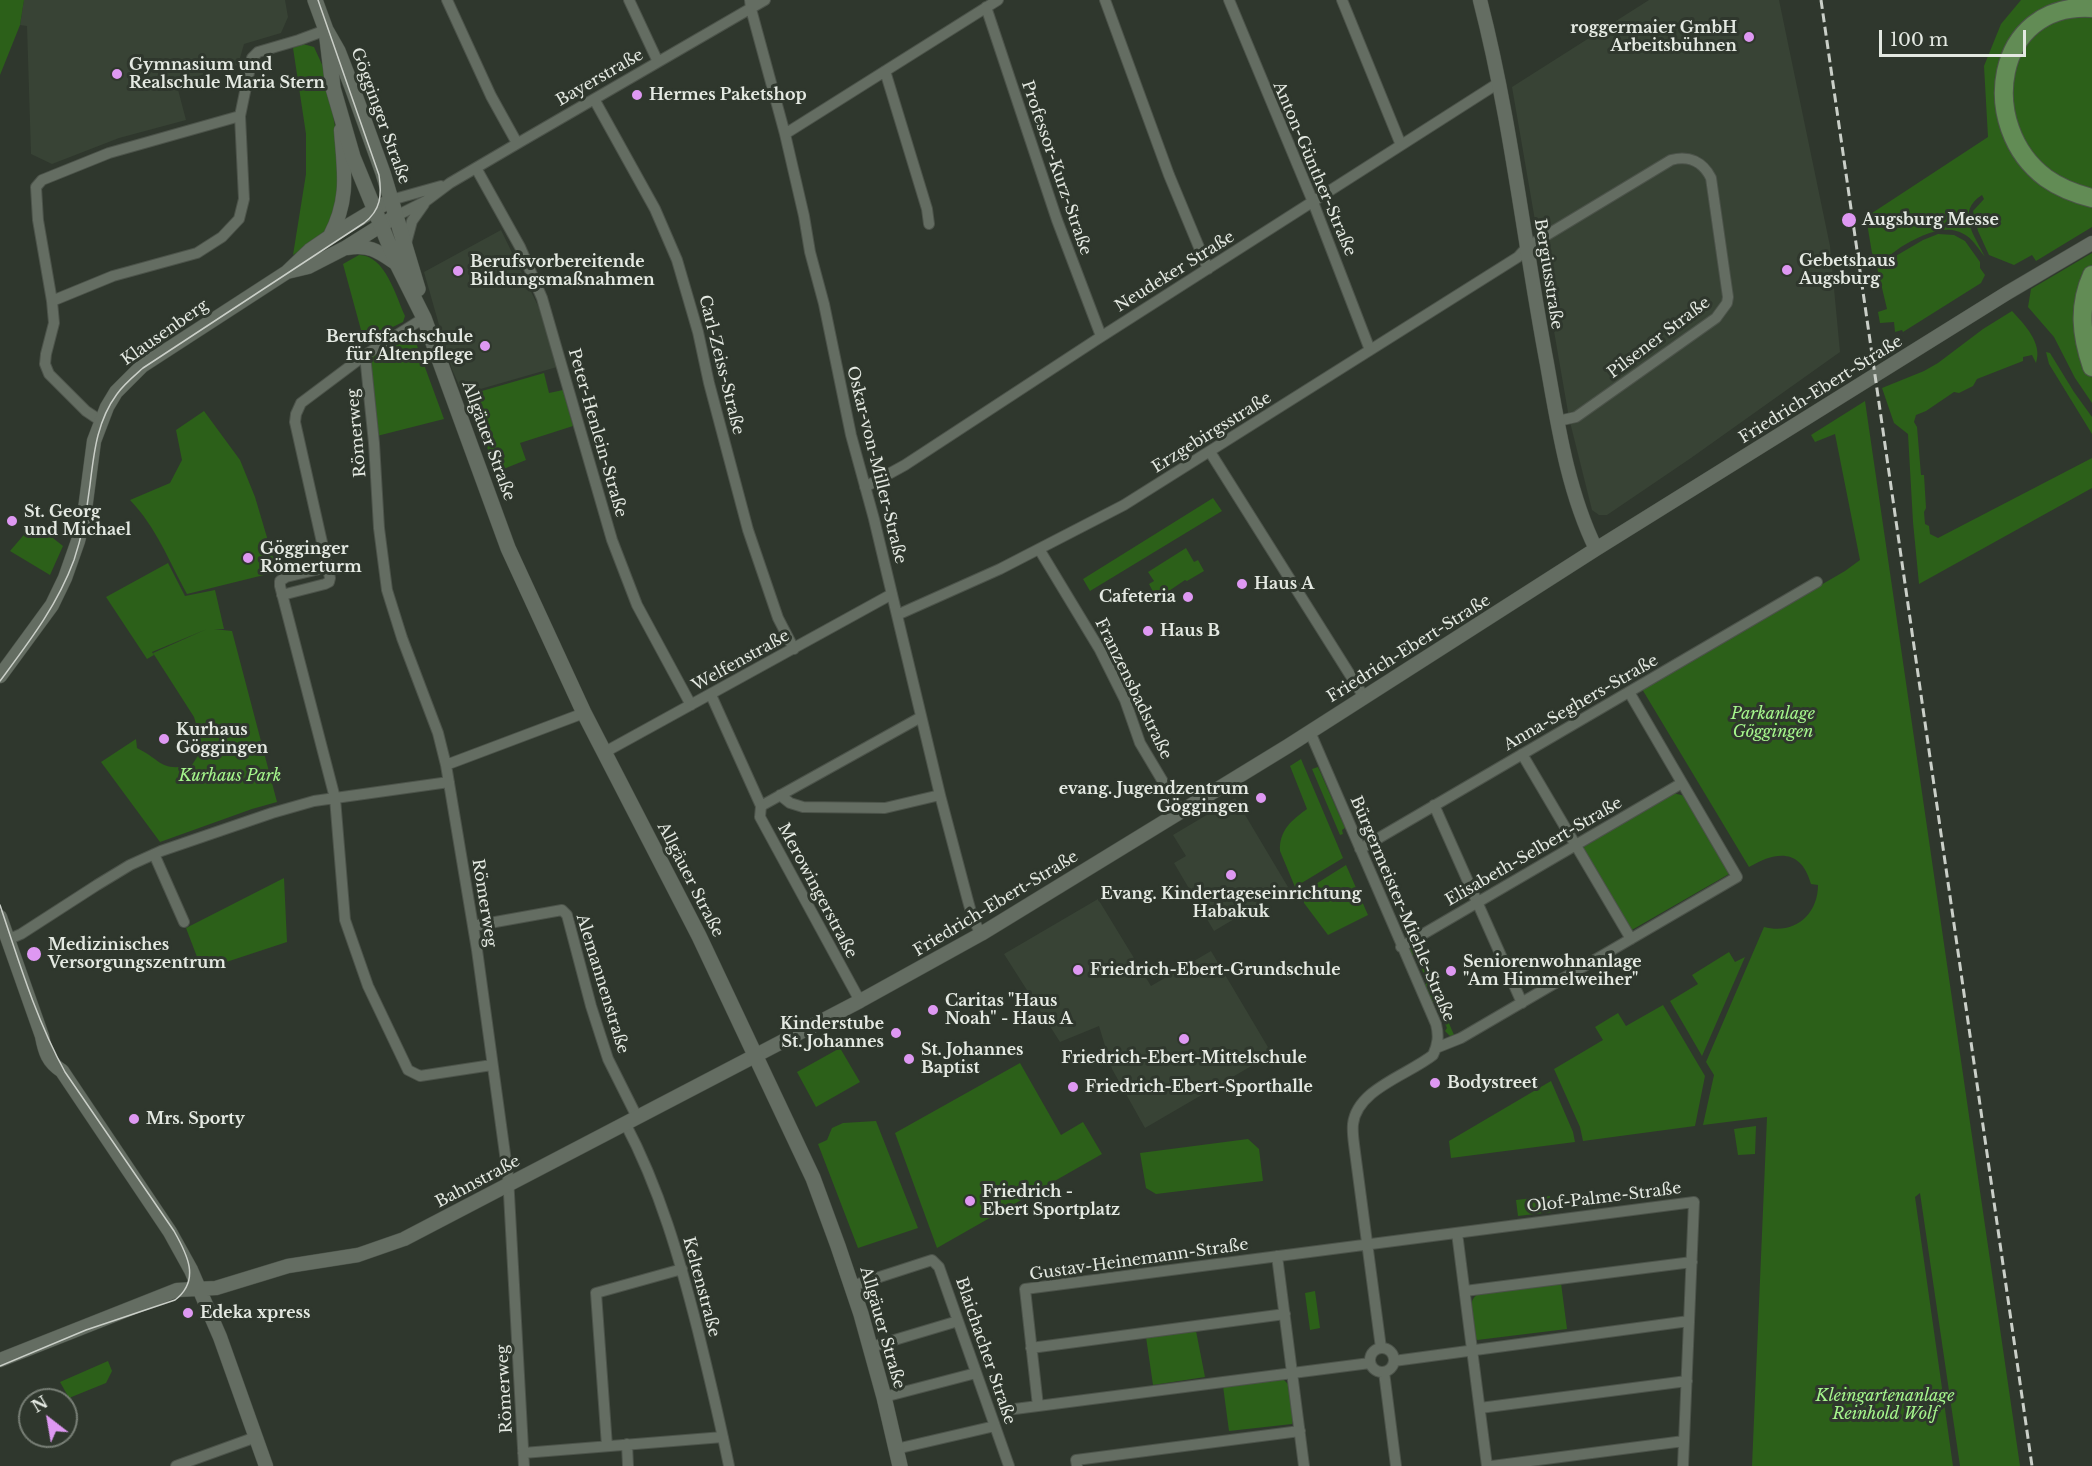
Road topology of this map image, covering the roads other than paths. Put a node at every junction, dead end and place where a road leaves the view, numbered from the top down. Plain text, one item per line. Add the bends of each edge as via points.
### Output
1 (315, 0) edge
2 (447, 0) edge
3 (629, 0) edge
4 (765, 0) edge
5 (998, 0) edge
6 (1105, 0) edge
7 (1229, 0) edge
8 (1342, 0) edge
9 (1480, 0) edge
10 (750, 4) edge
11 (986, 7) junction
12 (2092, 8) edge
13 (326, 30) junction
14 (658, 62) junction
15 (885, 71) junction
16 (1500, 82) junction
17 (594, 99) junction
18 (240, 116) junction
19 (340, 116) junction
20 (785, 134) junction
21 (517, 143) junction
22 (1401, 145) junction
23 (476, 168) junction
24 (450, 183) junction
25 (2080, 194) edge
26 (391, 200) junction
27 (426, 201) junction
28 (1313, 202) junction
29 (376, 209) junction
30 (396, 216) junction
31 (929, 224) dead end
32 (381, 225) junction
33 (329, 237) junction
34 (2092, 241) edge
35 (1527, 247) junction
36 (345, 248) junction
37 (405, 249) junction
38 (397, 264) junction
39 (1208, 269) junction
40 (287, 272) junction
41 (2087, 289) edge
42 (52, 301) junction
43 (424, 318) junction
44 (1101, 336) junction
45 (1370, 350) junction
46 (365, 355) junction
47 (2092, 367) edge
48 (100, 421) junction
49 (1558, 421) junction
50 (1210, 452) junction
51 (865, 487) junction
52 (1039, 549) junction
53 (1596, 549) junction
54 (328, 567) junction
55 (1817, 582) dead end
56 (892, 594) junction
57 (282, 595) junction
58 (897, 615) junction
59 (794, 649) junction
60 (0, 676) edge
61 (1629, 692) junction
62 (711, 695) junction
63 (1364, 697) junction
64 (691, 705) junction
65 (584, 713) junction
66 (921, 717) junction
67 (1310, 732) junction
68 (605, 752) junction
69 (1522, 754) junction
70 (446, 765) junction
71 (448, 782) junction
72 (1682, 783) junction
73 (780, 795) junction
74 (940, 795) junction
75 (335, 798) junction
76 (760, 806) junction
77 (1434, 806) junction
78 (1181, 812) junction
79 (1576, 845) junction
80 (1360, 849) junction
81 (154, 854) junction
82 (1477, 903) junction
83 (0, 917) edge
84 (184, 922) dead end
85 (473, 926) junction
86 (981, 934) junction
87 (1631, 939) junction
88 (7, 940) junction
89 (1401, 947) junction
90 (860, 1001) junction
91 (1522, 1003) junction
92 (1436, 1048) junction
93 (755, 1055) junction
94 (492, 1065) junction
95 (631, 1120) junction
96 (508, 1185) junction
97 (1457, 1233) junction
98 (1367, 1244) junction
99 (1277, 1256) junction
100 (1692, 1262) junction
101 (682, 1269) junction
102 (852, 1286) junction
103 (200, 1287) junction
104 (1465, 1291) junction
105 (1285, 1314) junction
106 (958, 1321) junction
107 (1689, 1322) junction
108 (871, 1347) junction
109 (1031, 1348) junction
110 (1381, 1348) junction
111 (1472, 1350) junction
112 (0, 1360) edge
113 (1394, 1361) junction
114 (1370, 1364) junction
115 (1384, 1372) junction
116 (976, 1373) junction
117 (1292, 1373) junction
118 (1687, 1381) junction
119 (884, 1397) junction
120 (1038, 1406) junction
121 (1480, 1408) junction
122 (1007, 1410) dead end
123 (994, 1426) junction
124 (1300, 1431) junction
125 (256, 1437) junction
126 (723, 1437) junction
127 (1684, 1441) junction
128 (627, 1444) junction
129 (607, 1446) junction
130 (896, 1449) junction
131 (523, 1453) junction
132 (176, 1466) edge
133 (266, 1466) edge
134 (524, 1466) edge
135 (628, 1466) edge
136 (729, 1466) edge
137 (900, 1466) edge
138 (1009, 1466) edge
139 (1077, 1466) edge
140 (1304, 1466) edge
141 (1396, 1466) edge
142 (1490, 1466) edge
143 (1683, 1466) edge

1 - 13 main road, Gögginger Straße
2 - 21 street
3 - 14 street
4 - 10 street, Bayerstraße
5 - 11 street
6 - 39 street
7 - 28 street, Anton-Günther-Straße
8 - 22 street
9 - 16 street, Bergiusstraße
10 - 14 street, Bayerstraße
10 - 20 street, Oskar-von-Miller-Straße
11 - 15 street
11 - 44 street, Professor-Kurz-Straße via 1057,220
12 - 25 highway via 2058,11 2030,27 2012,53 2004,79 2008,127 2019,148 2046,178
13 - 18 street via 258,52 252,58
13 - 19 main road, Gögginger Straße
13 - 26 main road, Gögginger Straße via 352,87
14 - 17 street, Bayerstraße
15 - 20 street
15 - 31 street
16 - 22 street, Neudeker Straße
16 - 35 street, Bergiusstraße
17 - 21 street, Bayerstraße
17 - 59 street, Carl-Zeiss-Straße via 651,201 673,251 748,530 778,618
18 - 42 street via 244,199 238,219 222,237 197,253 113,276
18 - 42 street via 109,153 42,180 36,188 38,220
19 - 29 main road, Gögginger Straße
19 - 33 street via 344,197 340,217
20 - 51 street, Oskar-von-Miller-Straße
21 - 23 street, Bayerstraße
22 - 28 street, Neudeker Straße
23 - 24 street, Bayerstraße
23 - 64 street, Peter-Henlein-Straße via 520,247 542,298 612,540 637,605
24 - 26 street, Bayerstraße
24 - 27 street, Bayerstraße
26 - 29 street, Klausenberg
26 - 30 main road, Gögginger Straße
27 - 30 street, Bayerstraße
27 - 37 street, Bayerstraße via 412,221
28 - 39 street, Neudeker Straße
28 - 45 street, Anton-Günther-Straße
29 - 32 main road, Gögginger Straße
29 - 33 street, Klausenberg
30 - 32 street, Klausenberg
30 - 37 main road, Allgäuer Straße
32 - 36 street, Klausenberg
32 - 38 main road, Allgäuer Straße
33 - 40 street, Klausenberg
34 - 53 street, Friedrich-Ebert-Straße
35 - 45 street, Erzgebirgsstraße via 1518,257
35 - 49 street, Bergiusstraße
35 - 49 street, Pilsener Straße via 1671,160 1695,160 1712,178 1728,297 1721,313 1576,417
36 - 38 street via 372,248
36 - 40 street, Klausenberg via 308,267
37 - 43 main road, Allgäuer Straße
38 - 43 main road, Allgäuer Straße
39 - 44 street, Neudeker Straße
40 - 48 street, Klausenberg via 142,366 116,392
41 - 47 highway via 2082,333
42 - 48 street via 54,323 46,368
43 - 46 street
43 - 65 main road, Allgäuer Straße via 504,537
44 - 51 street, Neudeker Straße via 905,465
45 - 50 street, Erzgebirgsstraße
46 - 54 street via 302,403 296,414
46 - 70 street, Römerweg via 387,590
48 - 60 street, Klausenberg via 84,517 65,578 52,605
49 - 53 street, Bergiusstraße via 1574,490
50 - 52 street, Erzgebirgsstraße via 1124,505
50 - 63 street
51 - 56 street, Oskar-von-Miller-Straße
52 - 58 street, Erzgebirgsstraße
52 - 78 street, Franzensbadstraße via 1100,650 1125,700 1140,743
53 - 63 street, Friedrich-Ebert-Straße
54 - 57 street via 329,582
54 - 57 street via 286,577 280,582
55 - 61 street, Anna-Seghers-Straße
56 - 58 street, Oskar-von-Miller-Straße
56 - 59 street, Welfenstraße
57 - 75 street
58 - 66 street, Oskar-von-Miller-Straße
59 - 62 street, Welfenstraße
61 - 69 street, Anna-Seghers-Straße
61 - 72 street
62 - 64 street, Welfenstraße
62 - 76 street, Merowingerstraße
63 - 67 street, Friedrich-Ebert-Straße
64 - 68 street, Welfenstraße
65 - 68 main road, Allgäuer Straße
65 - 70 street
66 - 73 street
66 - 74 street, Oskar-von-Miller-Straße
67 - 78 street, Friedrich-Ebert-Straße
67 - 80 street, Bürgermeister-Miehle-Straße
68 - 93 main road, Allgäuer Straße
69 - 77 street, Anna-Seghers-Straße
69 - 79 street
70 - 71 street, Römerweg
71 - 75 street
71 - 85 street, Römerweg
72 - 79 street, Elisabeth-Selbert-Straße
72 - 87 street via 1737,877
73 - 74 street via 803,807 885,807
73 - 76 street
74 - 86 street, Oskar-von-Miller-Straße via 973,919
75 - 81 street via 272,813
75 - 94 street via 345,920 368,986 408,1070 420,1076
76 - 90 street, Merowingerstraße via 760,817
77 - 80 street, Anna-Seghers-Straße
77 - 82 street
78 - 86 street, Friedrich-Ebert-Straße
79 - 82 street, Elisabeth-Selbert-Straße
79 - 87 street
80 - 89 street, Bürgermeister-Miehle-Straße
81 - 84 street
81 - 88 street
82 - 89 street, Elisabeth-Selbert-Straße
82 - 91 street
83 - 88 street
85 - 94 street, Römerweg
85 - 95 street, Alemannenstraße via 562,910 567,915 591,1006
86 - 90 street, Friedrich-Ebert-Straße
87 - 91 street
88 - 103 street via 48,1058 62,1071 170,1232
89 - 92 street, Bürgermeister-Miehle-Straße via 1436,1024
90 - 93 street, Friedrich-Ebert-Straße
91 - 92 street via 1458,1040
92 - 98 street, Bürgermeister-Miehle-Straße via 1421,1064 1361,1101 1356,1112 1353,1131
93 - 95 street, Bahnstraße
93 - 102 main road, Allgäuer Straße via 813,1178
94 - 96 street, Römerweg
95 - 96 street, Bahnstraße
95 - 101 street, Keltenstraße
96 - 103 street, Bahnstraße via 404,1239 358,1255 288,1266 216,1288
96 - 131 street, Römerweg
97 - 98 street, Olof-Palme-Straße
97 - 100 street, Olof-Palme-Straße via 1694,1202
97 - 104 street
98 - 99 street, Gustav-Heinemann-Straße
98 - 110 street, Bürgermeister-Miehle-Straße
99 - 105 street
99 - 109 street, Gustav-Heinemann-Straße via 1025,1289
100 - 104 street
100 - 107 street, Olof-Palme-Straße
101 - 126 street, Keltenstraße
101 - 129 street via 596,1293
102 - 106 street, Blaichacher Straße via 932,1260 939,1267
102 - 108 main road, Allgäuer Straße
103 - 112 street, Bahnstraße via 177,1290
103 - 125 street
104 - 111 street
105 - 109 street
105 - 117 street
106 - 108 street
106 - 116 street, Blaichacher Straße
107 - 111 street
107 - 118 street, Olof-Palme-Straße
108 - 119 main road, Allgäuer Straße
109 - 120 street, Gustav-Heinemann-Straße
110 - 113 street via 1389,1350
110 - 114 street via 1371,1354
111 - 113 street
111 - 121 street
113 - 115 street
114 - 115 street via 1376,1371
114 - 117 street
115 - 141 street
116 - 119 street
116 - 123 street, Blaichacher Straße
117 - 120 street
117 - 124 street
118 - 121 street
118 - 127 street, Olof-Palme-Straße
119 - 130 main road, Allgäuer Straße
120 - 122 street
121 - 142 street
123 - 130 street
123 - 138 street, Blaichacher Straße
124 - 139 street via 1076,1460
124 - 140 street
125 - 132 street
125 - 133 street
126 - 128 street
126 - 136 street, Keltenstraße
127 - 142 street
127 - 143 street, Olof-Palme-Straße
128 - 129 street
128 - 135 street
129 - 131 street
130 - 137 main road, Allgäuer Straße
131 - 134 street, Römerweg

